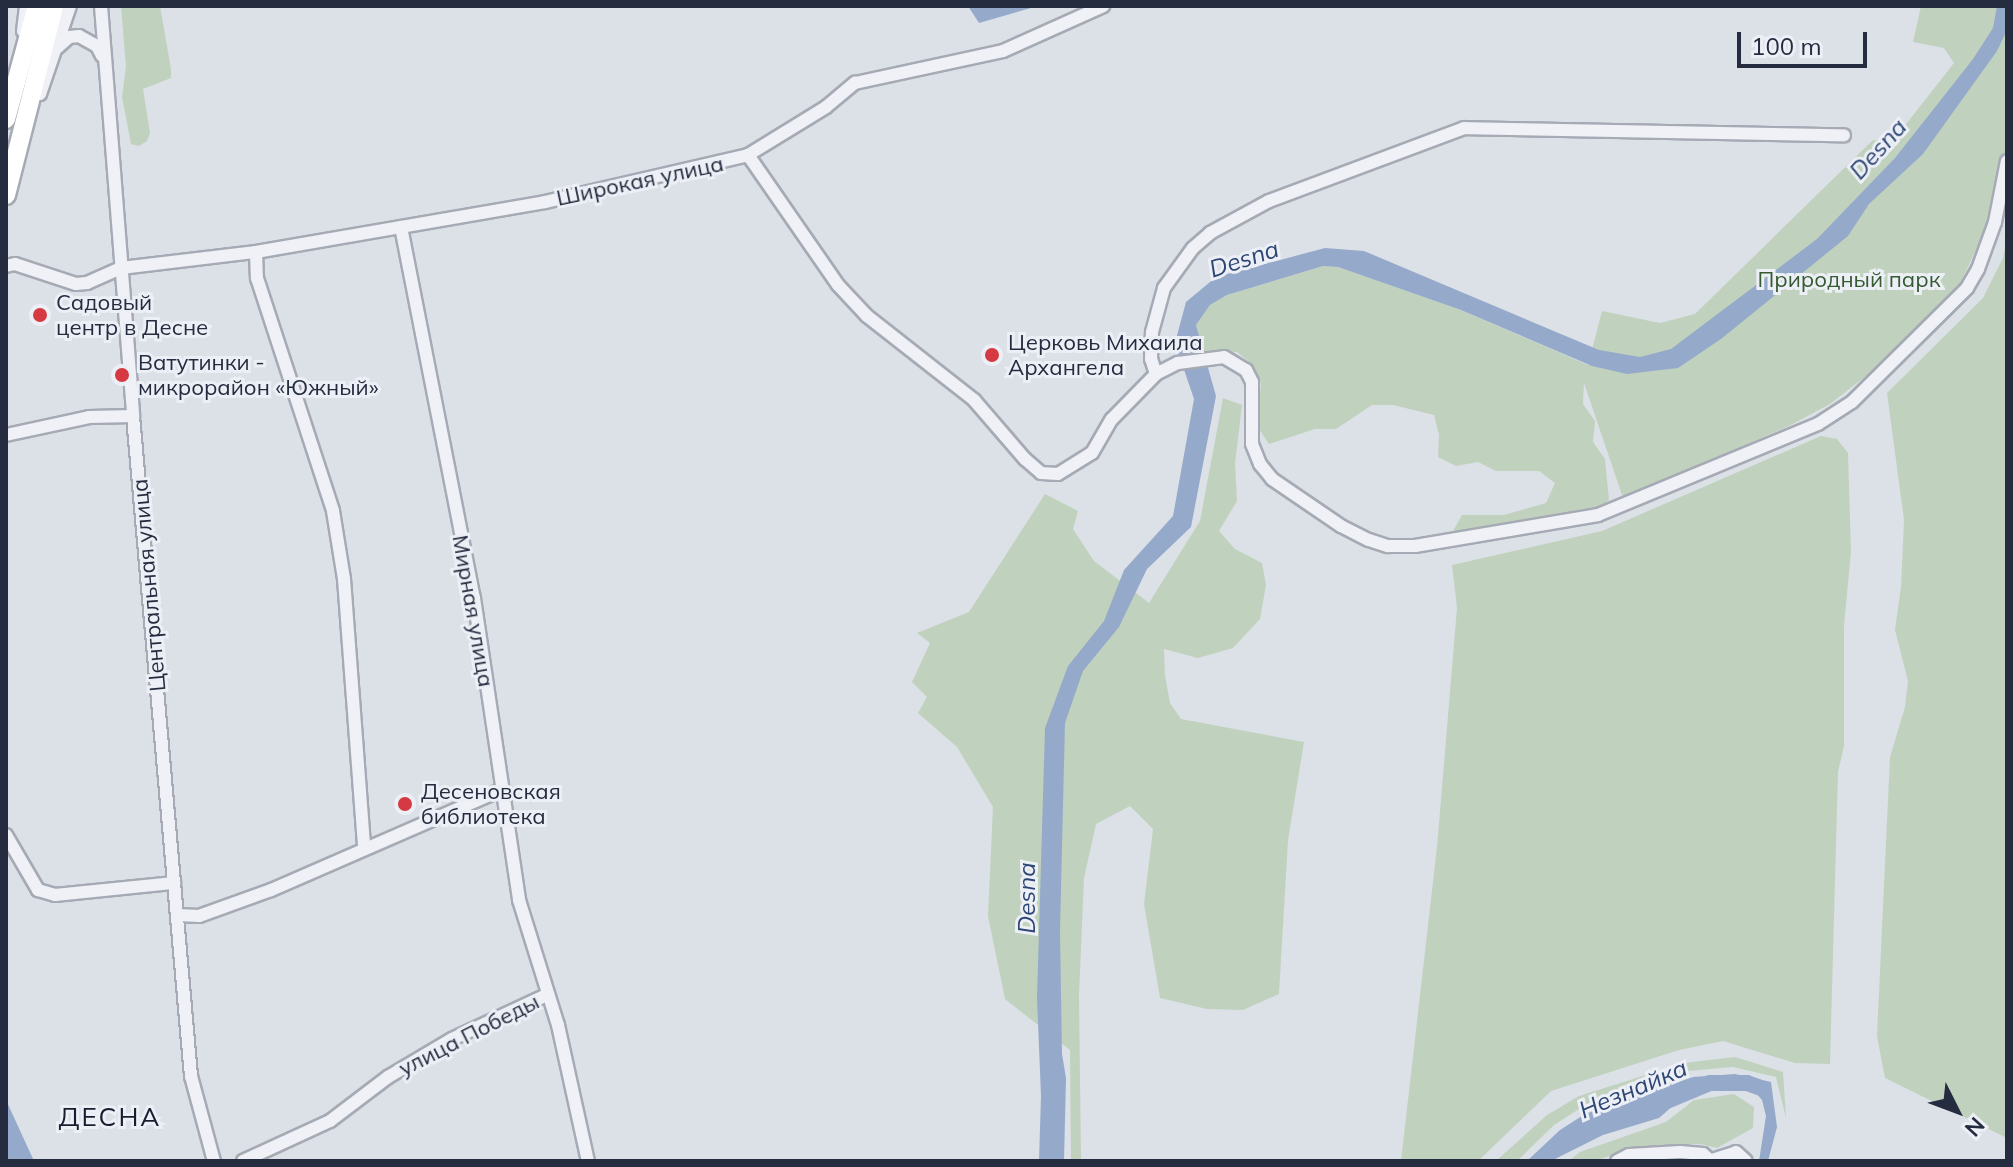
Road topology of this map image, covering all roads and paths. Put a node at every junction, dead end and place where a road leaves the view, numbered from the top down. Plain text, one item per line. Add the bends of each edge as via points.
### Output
1 (26, 6) edge
2 (37, 6) edge
3 (54, 6) edge
4 (70, 6) edge
5 (101, 6) edge
6 (1103, 6) edge
7 (54, 53) junction
8 (105, 62) junction
9 (17, 80) junction
10 (6, 119) edge
11 (1844, 135) dead end
12 (748, 155) junction
13 (15, 161) junction
14 (2007, 161) edge
15 (6, 195) edge
16 (401, 227) junction
17 (256, 252) junction
18 (6, 266) edge
19 (121, 268) junction
20 (1156, 374) junction
21 (133, 416) junction
22 (6, 435) edge
23 (501, 790) junction
24 (6, 835) edge
25 (364, 847) junction
26 (174, 883) junction
27 (178, 915) junction
28 (547, 995) junction
29 (1709, 1160) edge
30 (214, 1161) edge
31 (243, 1161) edge
32 (588, 1161) edge
33 (1617, 1161) edge
34 (1746, 1161) edge

1 - 9 street
2 - 9 highway
3 - 13 highway
4 - 7 street
5 - 8 street, Центральная улица
6 - 12 street via 1003,51 855,83
7 - 8 street via 69,37 79,36 97,46
7 - 13 street
8 - 19 street, Центральная улица
9 - 10 highway
11 - 20 street via 1464,128 1269,201 1210,233 1164,288 1152,332
12 - 16 street, Широкая улица via 613,188
12 - 20 street, Широкая улица via 838,285 867,316 974,400 1041,473 1058,474 1092,453 1127,401
13 - 15 highway
14 - 20 street via 1991,234 1967,288 1852,402 1818,424 1598,515 1415,546 1369,540 1287,489 1260,464 1252,444 1252,382 1246,370 1224,357 1178,363
16 - 17 street, Широкая улица
16 - 23 street, Мирная улица via 474,598
17 - 19 street, Широкая улица
17 - 25 street via 257,278 333,511 344,579
18 - 19 street, Широкая улица via 15,264 76,284
19 - 21 street, Центральная улица
21 - 22 street via 89,417
21 - 26 street, Центральная улица
23 - 25 street
23 - 28 street, Мирная улица via 519,900
24 - 26 street via 38,890 55,895
25 - 27 street via 257,895 199,916
26 - 27 street, Центральная улица
27 - 30 street, Центральная улица via 191,1076
28 - 31 street, улица Победы via 452,1039 388,1077 330,1121
28 - 32 street, улица Победы
29 - 33 street via 1703,1154 1680,1152 1629,1155
29 - 34 street via 1736,1152

